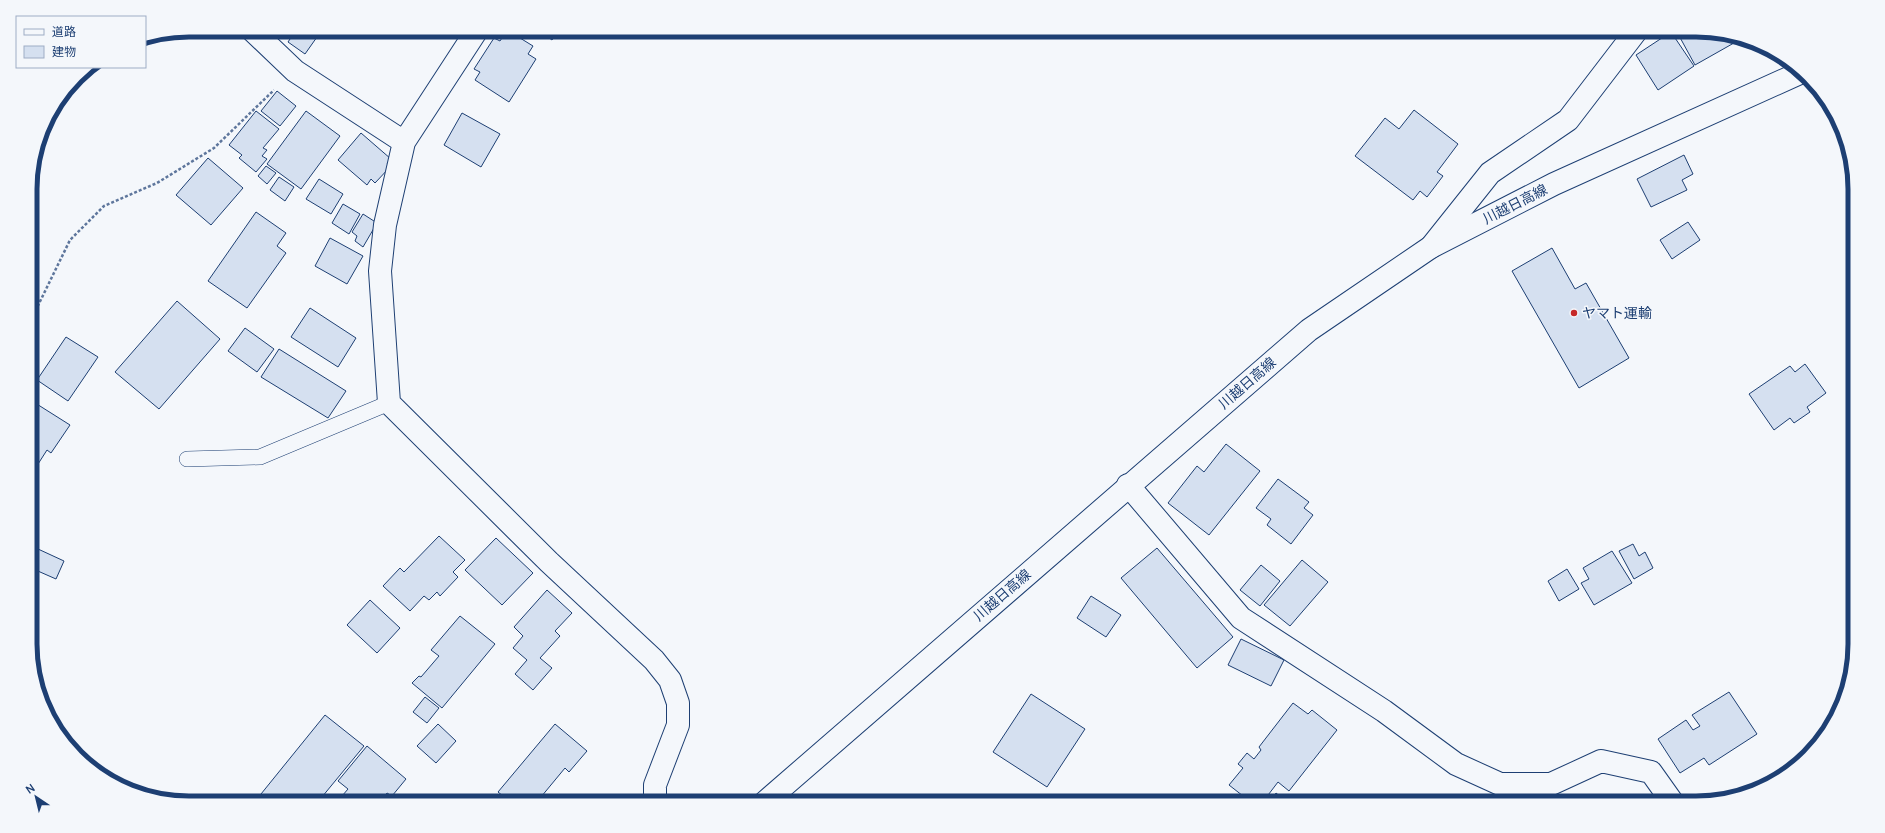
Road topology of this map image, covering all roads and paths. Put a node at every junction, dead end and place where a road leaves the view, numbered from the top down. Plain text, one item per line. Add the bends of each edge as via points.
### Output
1 (259, 37) edge
2 (472, 37) edge
3 (1632, 37) edge
4 (295, 71) junction
5 (1796, 75) edge
6 (404, 142) junction
7 (1431, 247) junction
8 (37, 308) edge
9 (389, 403) junction
10 (186, 459) dead end
11 (1128, 485) junction
12 (655, 796) edge
13 (772, 796) edge
14 (1667, 796) edge

1 - 4 street
2 - 6 street
3 - 7 street via 1568,120 1490,173
4 - 6 street
4 - 8 path via 214,148 157,183 104,206 70,240
5 - 7 street, 川越日高線 via 1554,184
6 - 9 street via 385,225 380,271
7 - 11 street, 川越日高線 via 1309,330
9 - 10 lane via 260,457
9 - 12 street via 549,562 654,660 670,680 678,703 678,725 655,785
11 - 13 street, 川越日高線
11 - 14 street via 1241,618 1384,712 1456,764 1500,784 1551,784 1601,761 1651,772

